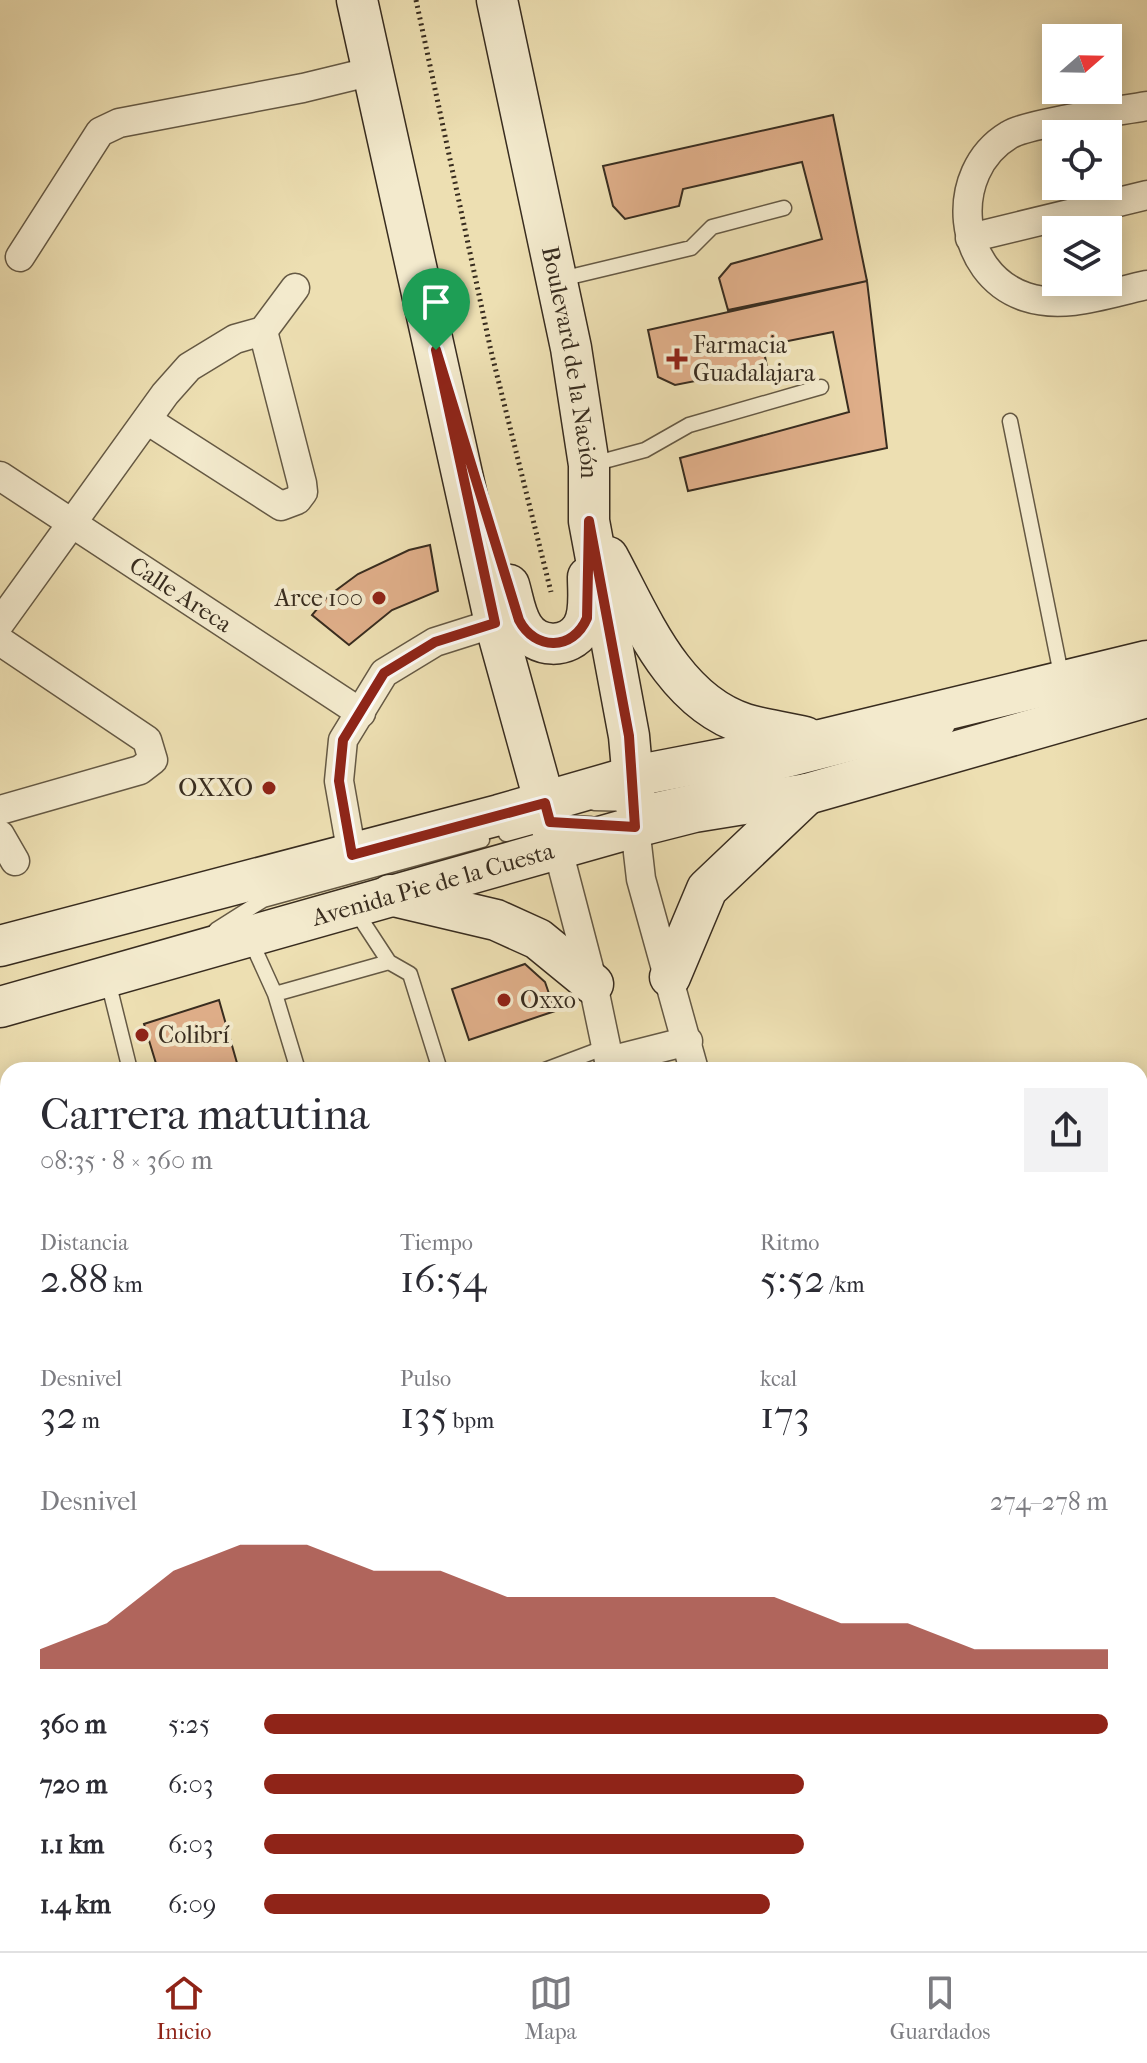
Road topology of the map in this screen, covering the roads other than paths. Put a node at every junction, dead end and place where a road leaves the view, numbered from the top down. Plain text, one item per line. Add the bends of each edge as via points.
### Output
1 (357, 0) edge
2 (497, 0) edge
3 (373, 71) junction
4 (1147, 106) edge
5 (1147, 195) edge
6 (784, 208) dead end
7 (970, 238) junction
8 (20, 257) dead end
9 (557, 281) junction
10 (1147, 285) edge
11 (295, 288) dead end
12 (263, 331) junction
13 (436, 350) junction
14 (821, 387) dead end
15 (147, 420) junction
16 (1010, 421) dead end
17 (589, 465) junction
18 (0, 476) edge
19 (589, 521) junction
20 (74, 525) junction
21 (0, 623) edge
22 (495, 623) junction
23 (0, 641) edge
24 (1147, 661) edge
25 (1063, 682) junction
26 (1020, 693) junction
27 (1147, 697) edge
28 (361, 713) junction
29 (821, 740) junction
30 (807, 794) junction
31 (635, 802) junction
32 (0, 810) edge
33 (551, 825) junction
34 (0, 835) edge
35 (352, 855) junction
36 (15, 861) dead end
37 (390, 895) junction
38 (352, 906) junction
39 (248, 934) junction
40 (0, 946) edge
41 (178, 954) junction
42 (389, 962) junction
43 (106, 974) junction
44 (670, 977) junction
45 (593, 984) junction
46 (275, 994) junction
47 (0, 1007) edge
48 (688, 1041) junction
49 (609, 1059) edge
50 (128, 1062) edge
51 (296, 1062) edge
52 (438, 1062) edge
53 (692, 1062) edge

1 - 3 main road
2 - 9 main road, Boulevard de la Nación
3 - 8 street via 119,123 100,132
3 - 13 main road
4 - 7 street via 1003,138 973,178 967,208
5 - 7 street
6 - 9 lane via 712,227 691,248
7 - 10 street via 998,280 1023,297 1064,302
9 - 17 main road, Boulevard de la Nación
11 - 12 street
12 - 15 street via 235,339 189,367
12 - 15 street via 302,483 297,500 281,506
13 - 19 main road via 519,620 542,643 565,642 587,618
13 - 22 main road
14 - 17 lane via 689,425 645,450
15 - 20 street
16 - 25 lane
17 - 19 main road, Boulevard de la Nación
18 - 20 street, Calle Areca
19 - 29 main road via 674,674 717,711 744,724
19 - 31 main road, Boulevard de la Nación
20 - 21 street
20 - 28 street, Calle Areca
22 - 28 street via 435,642 384,673
22 - 33 main road
23 - 32 street via 147,740 153,760 140,770
24 - 25 main road, Avenida Pie de la Cuesta
25 - 26 main road, Avenida Pie de la Cuesta
26 - 29 main road, Avenida Pie de la Cuesta
26 - 31 lane via 930,734
27 - 30 main road, Avenida Pie de la Cuesta
28 - 35 street via 343,740 339,781
29 - 31 main road, Avenida Pie de la Cuesta
30 - 31 main road, Avenida Pie de la Cuesta via 694,812
30 - 44 main road via 707,889
31 - 33 main road, Avenida Pie de la Cuesta
31 - 44 street via 641,879
33 - 35 main road, Avenida Pie de la Cuesta
33 - 37 main road, Avenida Pie de la Cuesta
33 - 41 lane via 263,900
33 - 45 street
34 - 36 street
35 - 40 main road, Avenida Pie de la Cuesta
37 - 38 main road, Avenida Pie de la Cuesta
37 - 45 main road via 496,920 524,932
38 - 39 main road, Avenida Pie de la Cuesta
38 - 42 lane
39 - 41 main road, Avenida Pie de la Cuesta
39 - 46 lane
41 - 43 main road, Avenida Pie de la Cuesta
42 - 46 lane
42 - 52 lane via 410,974
43 - 47 main road, Avenida Pie de la Cuesta
43 - 50 lane
44 - 48 street
45 - 49 street
46 - 51 lane
48 - 49 street
48 - 53 street

